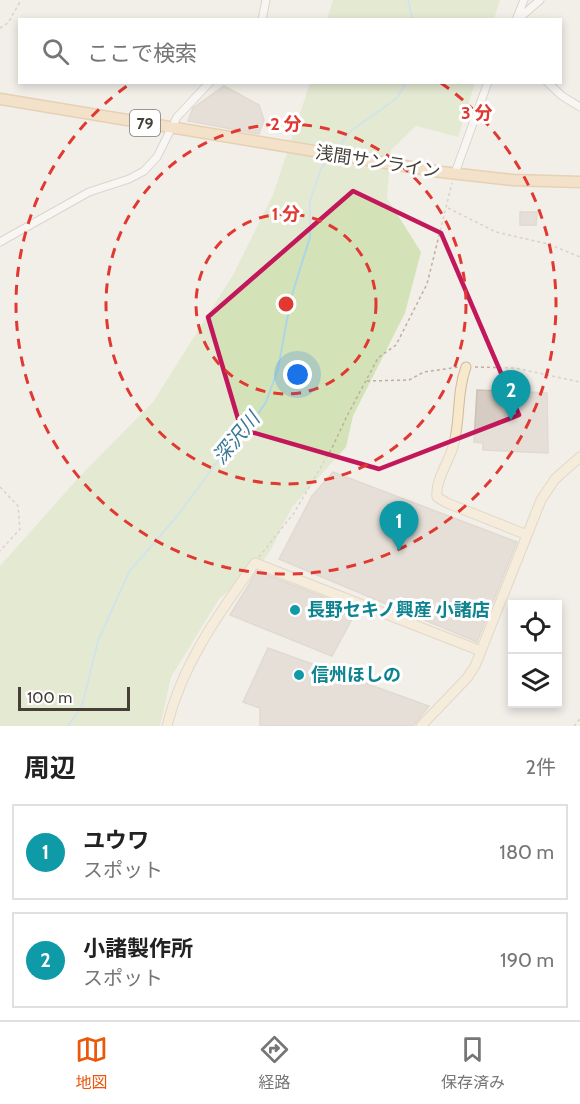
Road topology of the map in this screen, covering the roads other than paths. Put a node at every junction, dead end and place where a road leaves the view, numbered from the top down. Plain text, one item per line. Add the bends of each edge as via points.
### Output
1 (266, 0) edge
2 (524, 0) edge
3 (540, 0) edge
4 (262, 18) edge
5 (518, 18) edge
6 (519, 18) edge
7 (208, 84) edge
8 (487, 84) edge
9 (549, 84) edge
10 (0, 99) edge
11 (580, 107) edge
12 (170, 127) junction
13 (455, 173) junction
14 (580, 182) edge
15 (0, 242) edge
16 (466, 367) road end
17 (580, 457) edge
18 (527, 535) junction
19 (481, 651) junction
20 (167, 726) edge
21 (421, 726) edge

1 - 4 street
2 - 5 street
3 - 6 street
7 - 12 street
8 - 13 street
9 - 11 street
10 - 12 main road, 浅間サンライン / 79
12 - 13 main road, 浅間サンライン / 79
12 - 15 street via 157,157 144,171 89,192
13 - 14 main road, 浅間サンライン / 79
16 - 18 street via 458,393 454,444 437,497
17 - 18 street via 548,487
18 - 19 street
19 - 20 street via 255,563 190,662 175,693
19 - 21 street via 467,678

